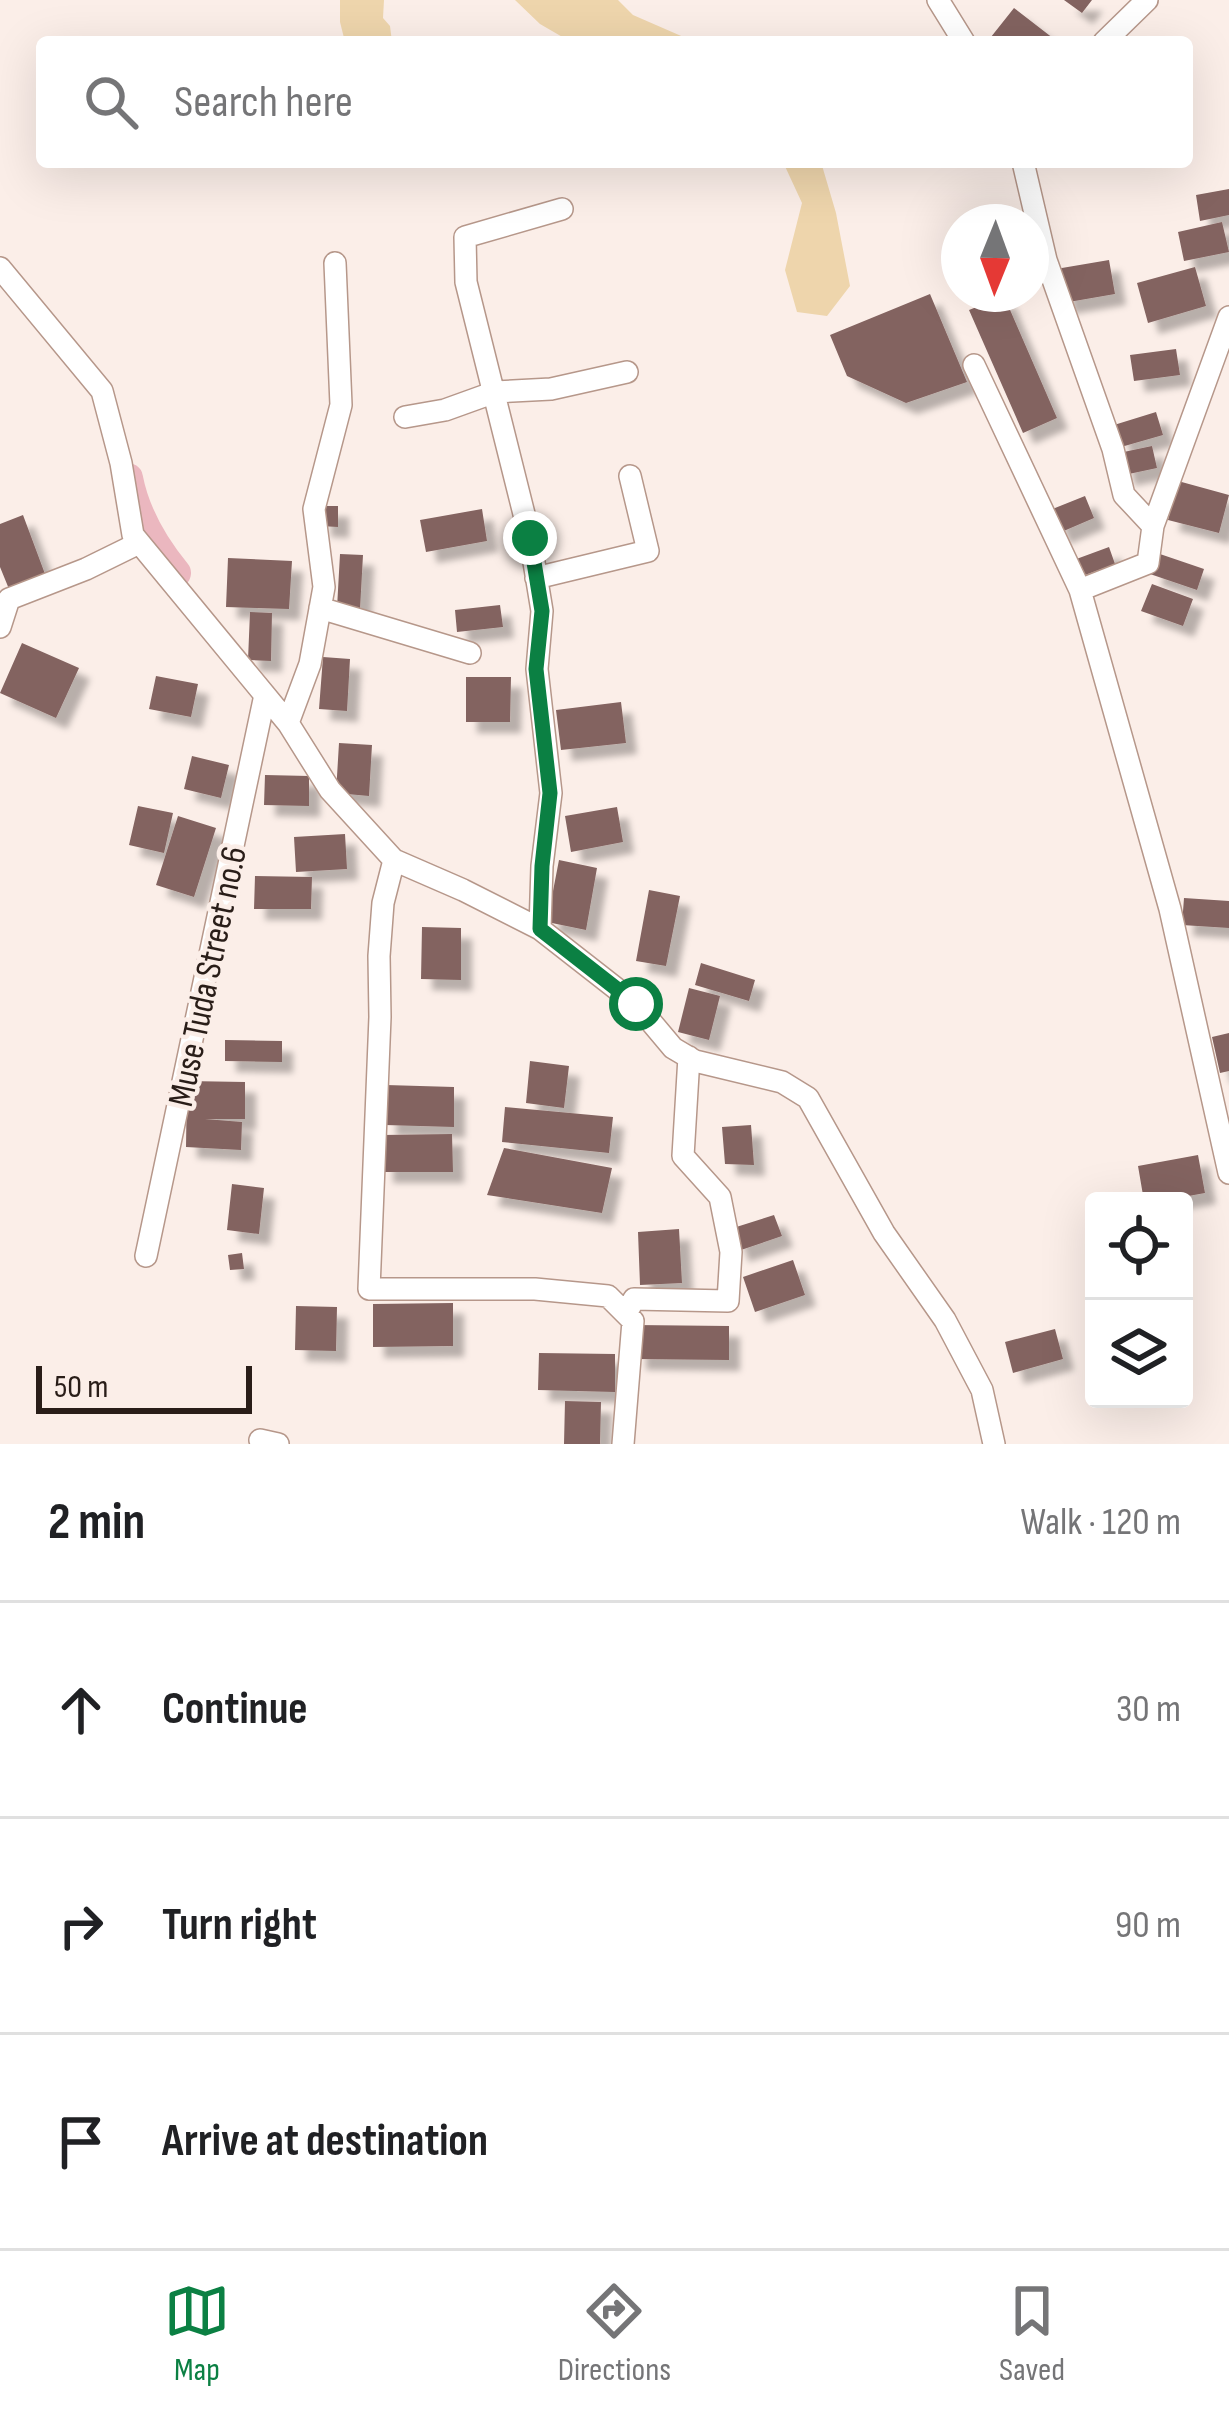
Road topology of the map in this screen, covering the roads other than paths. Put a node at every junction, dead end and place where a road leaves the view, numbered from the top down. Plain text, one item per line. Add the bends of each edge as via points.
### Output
1 (938, 0) edge
2 (1147, 0) edge
3 (960, 36) edge
4 (1110, 36) edge
5 (1024, 168) edge
6 (562, 209) dead end
7 (335, 263) dead end
8 (0, 268) edge
9 (1229, 317) edge
10 (974, 365) dead end
11 (627, 372) dead end
12 (495, 392) junction
13 (405, 417) dead end
14 (630, 476) dead end
15 (1153, 526) junction
16 (139, 543) junction
17 (536, 578) junction
18 (1080, 590) junction
19 (320, 608) junction
20 (0, 627) edge
21 (470, 653) dead end
22 (265, 695) junction
23 (288, 723) junction
24 (394, 860) junction
25 (540, 929) junction
26 (689, 1058) junction
27 (1229, 1173) edge
28 (146, 1256) dead end
29 (626, 1314) junction
30 (622, 1444) edge
31 (994, 1444) edge

1 - 3 street
2 - 4 street
5 - 15 street via 1046,260 1124,495
6 - 12 street via 466,237 466,282
7 - 19 street via 340,406 314,508
8 - 16 street via 103,391
9 - 15 street
10 - 18 street
11 - 12 street
12 - 13 street
12 - 17 street
14 - 17 street via 648,551
15 - 18 street via 1148,563
16 - 20 street via 9,599
16 - 22 street
17 - 25 street via 550,793
18 - 27 street via 1170,910
19 - 21 street
19 - 23 street
22 - 23 street
22 - 28 street, Muse Tuda Street no.6
23 - 24 street via 330,790
24 - 25 street
24 - 29 street via 379,956 368,1289 536,1289 608,1296
25 - 26 street via 636,1004
26 - 29 street via 683,1156 720,1198 731,1252 728,1301 634,1299
26 - 31 street via 782,1082 808,1098 982,1390
29 - 30 street via 633,1321

